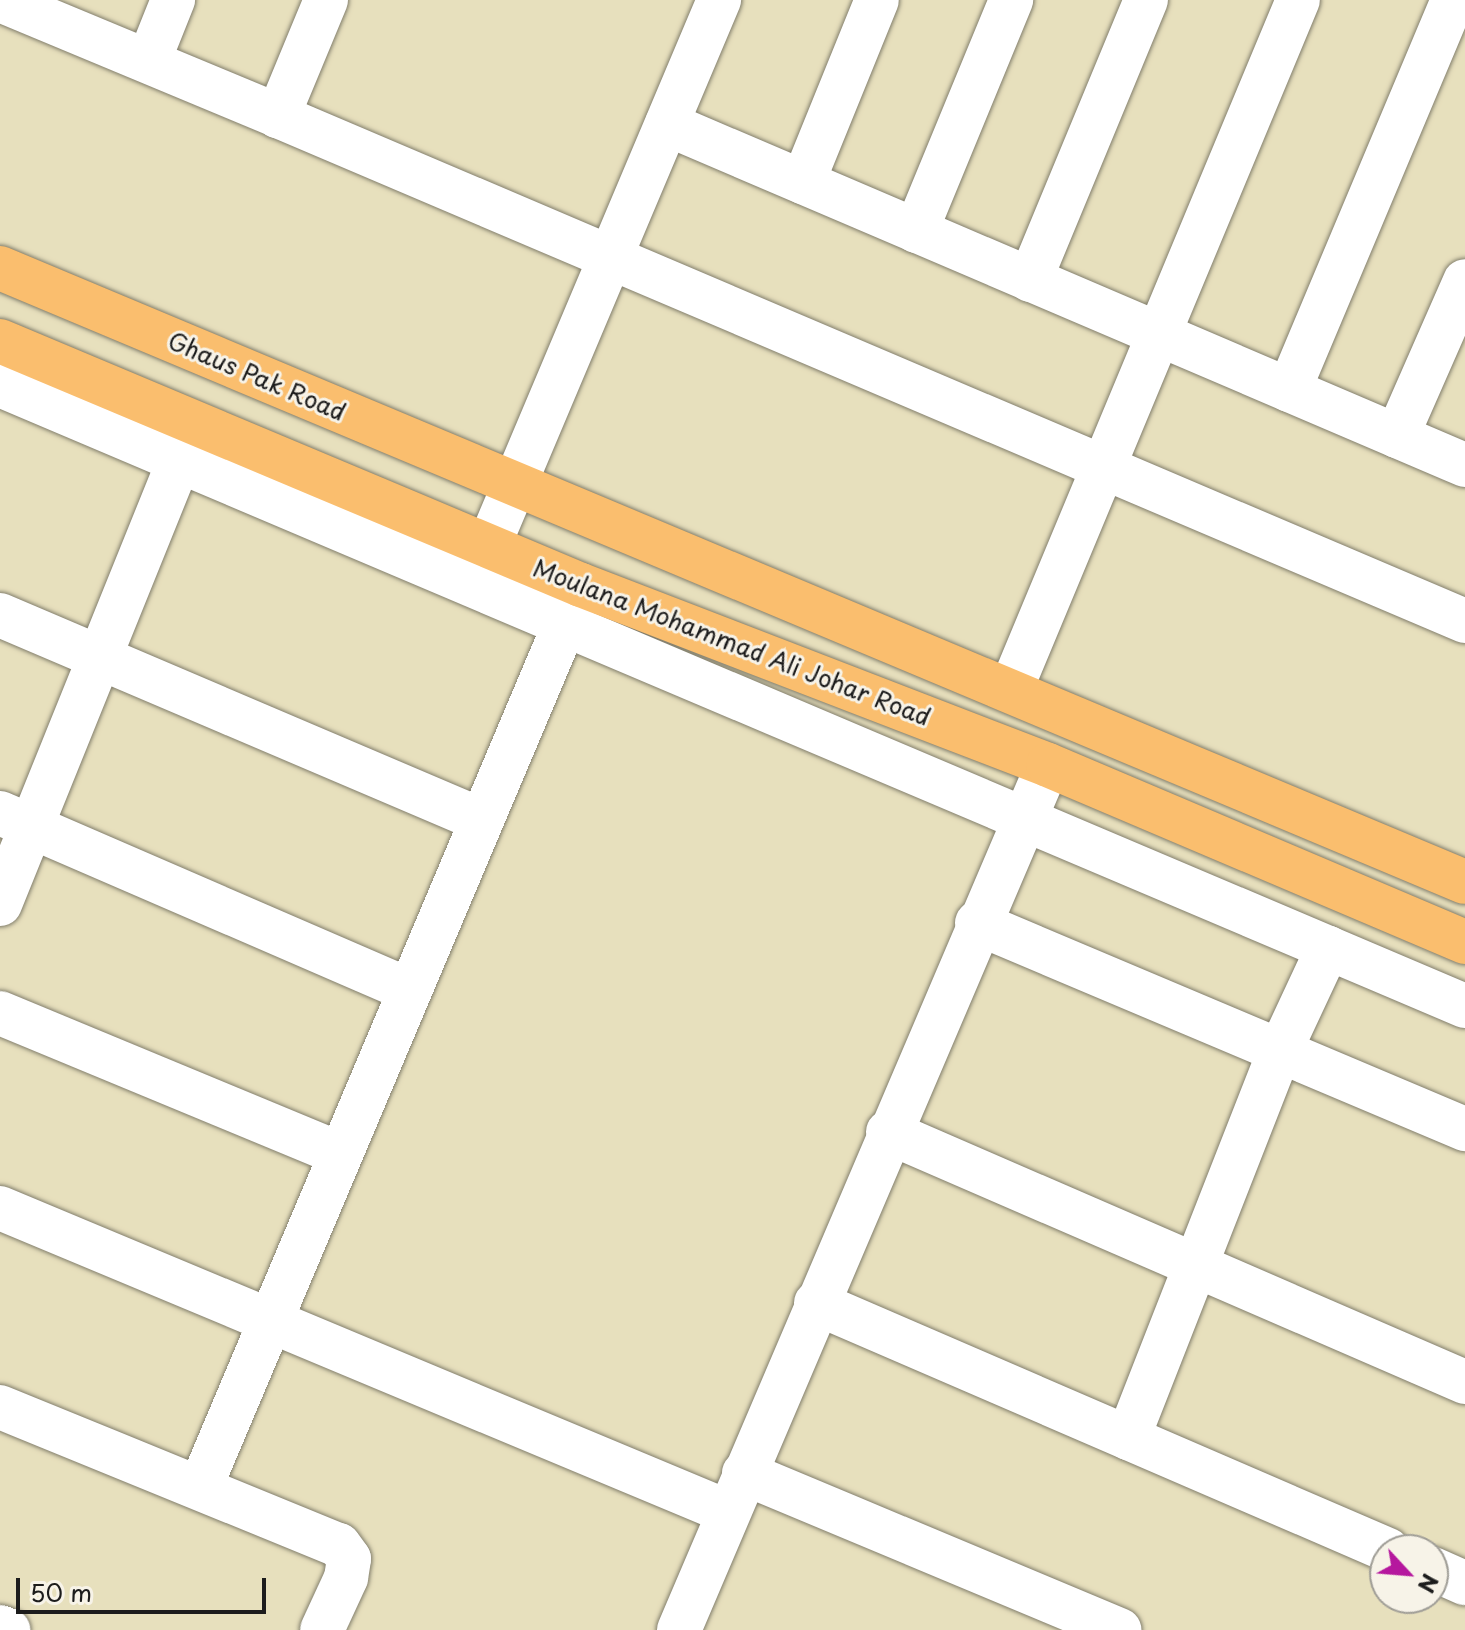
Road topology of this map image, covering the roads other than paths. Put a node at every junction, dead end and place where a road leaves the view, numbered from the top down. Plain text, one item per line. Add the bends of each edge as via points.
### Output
1 (0, 0) edge
2 (173, 0) edge
3 (326, 0) edge
4 (719, 0) edge
5 (877, 0) edge
6 (1011, 0) edge
7 (1146, 0) edge
8 (1298, 0) edge
9 (1453, 0) edge
10 (149, 60) junction
11 (278, 116) junction
12 (667, 124) junction
13 (803, 182) junction
14 (916, 231) junction
15 (611, 255) junction
16 (0, 268) edge
17 (1030, 280) junction
18 (1465, 281) edge
19 (1159, 335) junction
20 (0, 341) edge
21 (0, 385) edge
22 (1289, 390) junction
23 (1397, 436) junction
24 (187, 440) junction
25 (1465, 465) edge
26 (1104, 466) junction
27 (514, 483) junction
28 (489, 545) junction
29 (573, 603) junction
30 (0, 615) edge
31 (1465, 621) edge
32 (98, 657) junction
33 (1011, 689) junction
34 (1048, 765) junction
35 (1024, 819) junction
36 (15, 820) edge
37 (481, 820) junction
38 (1465, 882) edge
39 (0, 904) edge
40 (977, 923) junction
41 (1465, 942) edge
42 (1328, 948) junction
43 (409, 990) junction
44 (1465, 1006) edge
45 (0, 1013) edge
46 (1280, 1051) junction
47 (1465, 1129) edge
48 (888, 1132) junction
49 (340, 1154) junction
50 (0, 1208) edge
51 (1196, 1265) junction
52 (816, 1303) junction
53 (269, 1322) junction
54 (1465, 1382) edge
55 (0, 1407) edge
56 (1128, 1438) junction
57 (200, 1488) junction
58 (736, 1492) junction
59 (1369, 1542) edge
60 (0, 1627) edge
61 (1104, 1627) edge
62 (8, 1630) edge
63 (322, 1630) edge
64 (679, 1630) edge

1 - 10 street
2 - 10 street
3 - 11 street
4 - 12 street
5 - 13 street
6 - 14 street
7 - 17 street
8 - 19 street
9 - 22 street
10 - 11 street
11 - 15 street
12 - 13 street
12 - 15 street
13 - 14 street
14 - 17 street
15 - 26 street
15 - 27 street
16 - 27 main road, Ghaus Pak Road
17 - 19 street
18 - 23 street
19 - 22 street
19 - 26 street
20 - 24 main road, Moulana Mohammad Ali Johar Road
21 - 24 street
22 - 23 street
23 - 25 street
24 - 28 main road, Moulana Mohammad Ali Johar Road
24 - 29 street
24 - 32 street
26 - 31 street
26 - 33 street
27 - 28 street
27 - 33 main road
28 - 29 main road, Moulana Mohammad Ali Johar Road
29 - 34 main road, Moulana Mohammad Ali Johar Road
29 - 35 street
29 - 37 street
30 - 32 street
32 - 36 street
32 - 37 street
33 - 38 main road
34 - 35 street
34 - 41 main road, Moulana Mohammad Ali Johar Road
35 - 40 street
35 - 42 street
36 - 39 street
36 - 43 street
37 - 43 street
40 - 46 street
40 - 48 street
42 - 44 street
42 - 46 street
43 - 49 street
45 - 49 street
46 - 47 street
46 - 51 street
48 - 51 street
48 - 52 street
49 - 53 street
50 - 53 street
51 - 54 street
51 - 56 street
52 - 56 street
52 - 58 street
53 - 57 street
53 - 58 street
55 - 57 street
56 - 59 street
57 - 63 street via 339,1545 349,1559 346,1578
58 - 61 street
58 - 64 street
60 - 62 street

